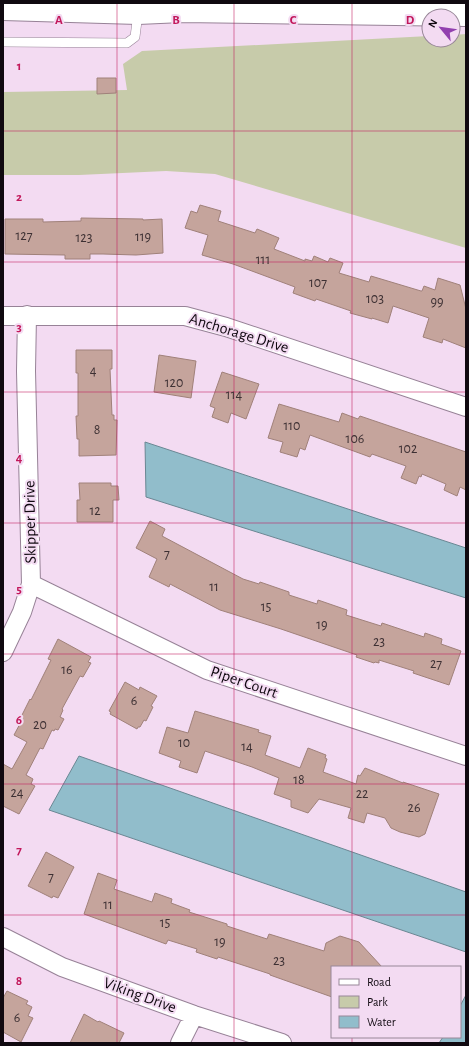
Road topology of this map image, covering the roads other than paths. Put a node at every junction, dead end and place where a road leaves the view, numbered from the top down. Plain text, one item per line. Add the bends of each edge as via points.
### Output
1 (209, 3) edge
2 (3, 9) edge
3 (182, 11) junction
4 (138, 13) junction
5 (466, 15) edge
6 (3, 42) edge
7 (27, 315) junction
8 (3, 316) edge
9 (466, 407) edge
10 (31, 584) junction
11 (3, 652) edge
12 (466, 756) edge
13 (3, 937) edge
14 (194, 1015) junction
15 (180, 1043) edge
16 (282, 1043) edge

1 - 3 highway
2 - 4 highway
3 - 4 highway
3 - 5 highway
4 - 6 lane via 135,37 127,43
7 - 8 street, Anchorage Drive
7 - 9 street, Anchorage Drive via 185,316 226,327
7 - 10 street, Skipper Drive
10 - 11 street, Skipper Drive via 22,612
10 - 12 street, Piper Court via 207,670
13 - 14 street, Viking Drive via 62,967
14 - 15 street
14 - 16 street, Viking Drive

